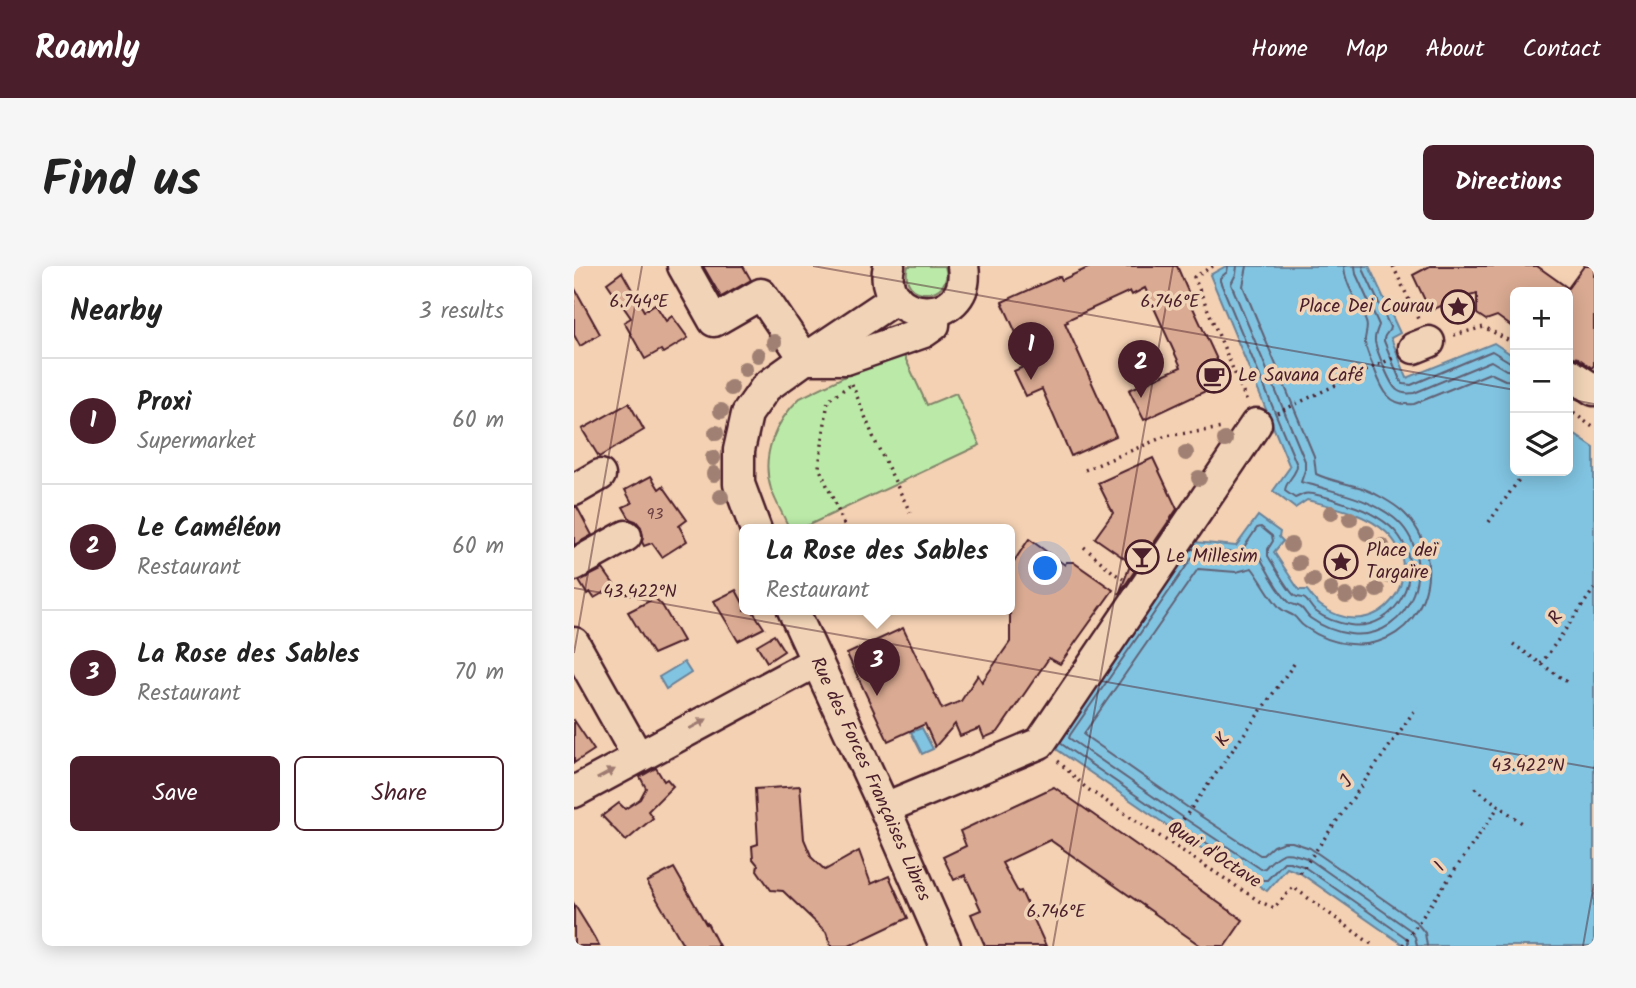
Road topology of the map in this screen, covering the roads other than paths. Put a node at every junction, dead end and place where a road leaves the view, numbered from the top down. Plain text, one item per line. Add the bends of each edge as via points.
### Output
1 (683, 266) edge
2 (889, 266) edge
3 (963, 266) edge
4 (896, 298) junction
5 (935, 312) junction
6 (805, 359) junction
7 (1573, 376) edge
8 (1594, 390) edge
9 (1269, 417) road end
10 (600, 475) dead end
11 (574, 490) edge
12 (754, 524) edge
13 (626, 536) dead end
14 (574, 565) edge
15 (795, 615) edge
16 (574, 643) edge
17 (817, 661) junction
18 (638, 757) junction
19 (574, 792) edge
20 (885, 808) junction
21 (946, 946) edge

1 - 6 street via 714,321 761,294
2 - 4 street via 889,286
3 - 5 street via 959,293
4 - 5 street via 920,312
4 - 6 street
5 - 6 street via 934,325 924,332 874,351 846,359
6 - 12 street via 766,387 747,414 739,450 739,484
7 - 8 street
9 - 20 street via 1040,743
10 - 11 street
13 - 14 street
15 - 17 street, Rue des Forces Françaises Libres
16 - 18 street
18 -> 17 street
17 - 20 street, Rue des Forces Françaises Libres
19 -> 18 street
20 - 21 street, Rue des Forces Françaises Libres

